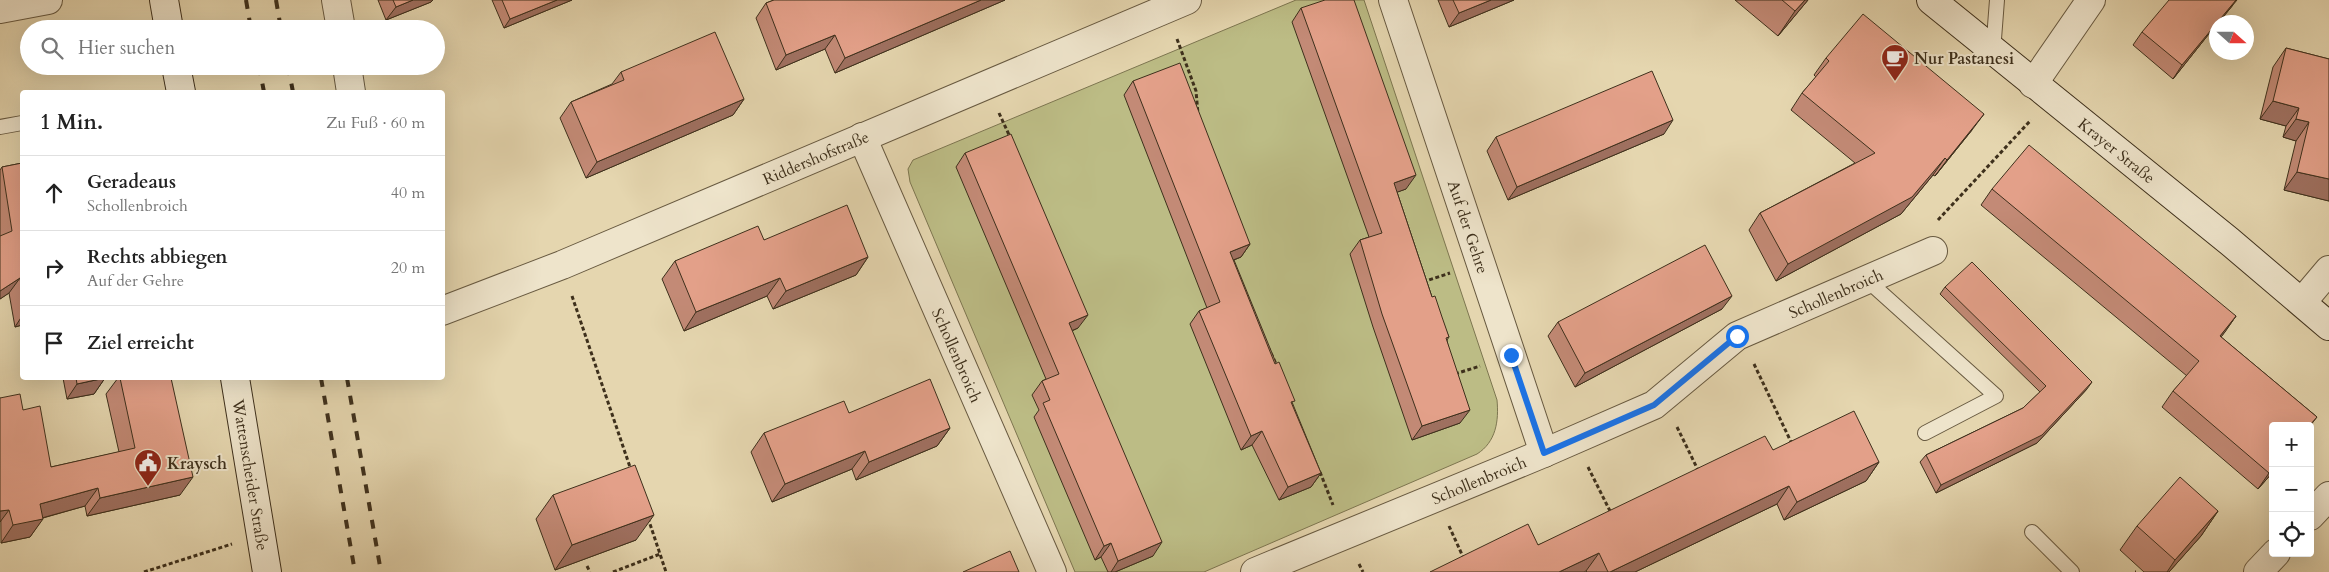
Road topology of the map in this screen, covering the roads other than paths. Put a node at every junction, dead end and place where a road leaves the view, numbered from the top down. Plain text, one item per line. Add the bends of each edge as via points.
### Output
1 (48, 0) edge
2 (164, 0) edge
3 (336, 0) edge
4 (1393, 0) edge
5 (1931, 0) edge
6 (1997, 0) edge
7 (2091, 0) edge
8 (1176, 4) edge
9 (0, 9) edge
10 (167, 20) edge
11 (339, 20) edge
12 (1994, 52) junction
13 (178, 75) edge
14 (348, 75) edge
15 (181, 90) edge
16 (351, 90) edge
17 (2042, 92) junction
18 (20, 123) edge
19 (0, 127) edge
20 (862, 137) junction
21 (1933, 251) road end
22 (2329, 270) edge
23 (1866, 280) junction
24 (2302, 302) junction
25 (445, 310) edge
26 (2329, 326) edge
27 (235, 380) edge
28 (1925, 433) dead end
29 (1544, 453) junction
30 (2329, 496) edge
31 (2314, 512) edge
32 (2032, 532) dead end
33 (2272, 557) edge
34 (267, 572) edge
35 (1052, 572) edge
36 (1255, 572) edge
37 (2072, 572) edge
38 (2258, 572) edge

1 - 9 street
2 - 10 street
3 - 11 street
4 - 29 street, Auf der Gehre
5 - 12 street, Krayer Straße
6 - 12 lane
7 - 17 street
8 - 20 street, Riddershofstraße
12 - 17 street, Krayer Straße
13 - 15 street
14 - 16 street
17 - 24 street, Krayer Straße
18 - 19 lane
20 - 25 street, Riddershofstraße via 562,265
20 - 35 street, Schollenbroich
21 - 23 street, Schollenbroich
22 - 24 street
23 - 28 lane via 1996,396
23 - 29 street, Schollenbroich via 1737,336 1654,405
24 - 26 street, Krayer Straße
27 - 34 street, Wattenscheider Straße
29 - 36 street, Schollenbroich
30 - 31 street
32 - 37 lane
33 - 38 street

